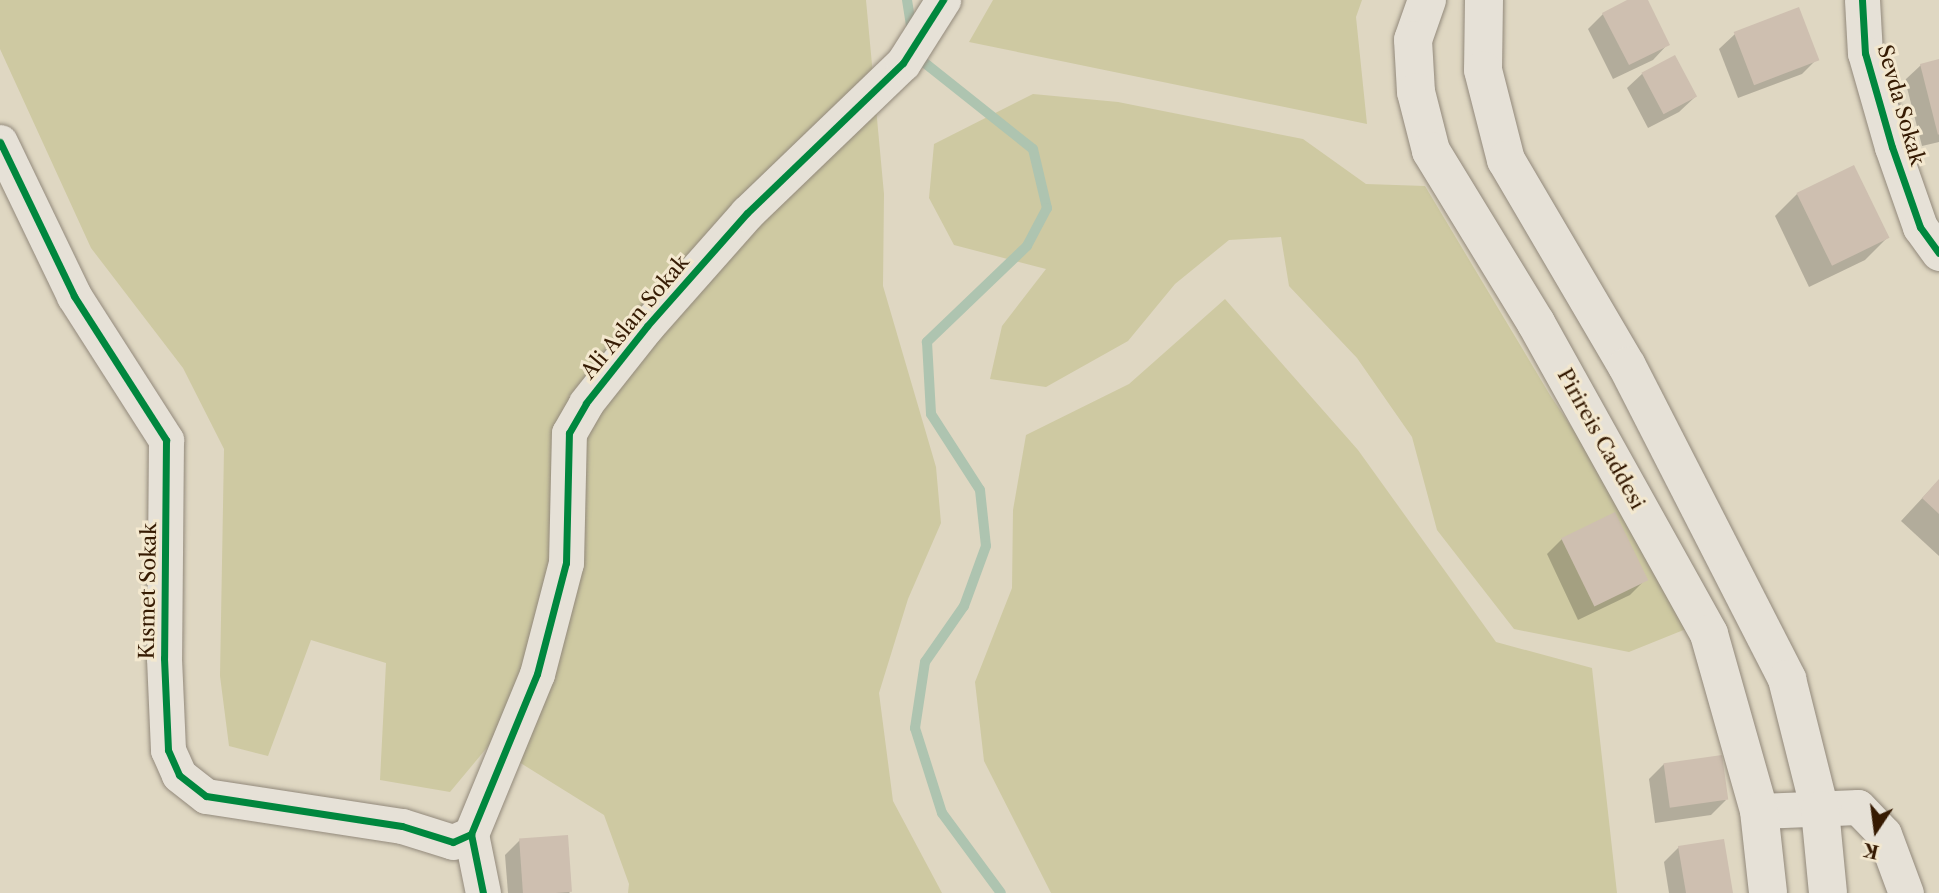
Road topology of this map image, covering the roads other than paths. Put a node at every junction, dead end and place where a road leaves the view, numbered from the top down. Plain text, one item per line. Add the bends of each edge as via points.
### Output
1 (1427, 0) edge
2 (1484, 0) edge
3 (1862, 0) edge
4 (934, 14) edge
5 (0, 142) edge
6 (1939, 253) edge
7 (1820, 810) junction
8 (1759, 811) junction
9 (471, 834) junction
10 (483, 893) edge
11 (1768, 893) edge
12 (1828, 893) edge
13 (1906, 893) edge

1 - 8 main road, Pirireis Caddesi via 1413,40 1416,92 1431,151 1536,323 1709,634
2 - 7 main road via 1483,70 1506,160 1627,366 1787,679
3 - 6 street, Sevda Sokak via 1865,53 1892,147 1920,227
4 - 9 street, Ali Aslan Sokak via 903,63 738,223 647,326 586,403 569,433 566,563 537,674
5 - 9 street, Kısmet Sokak via 74,296 166,440 166,710 168,750 179,775 206,796 402,826 453,842
7 - 8 street
7 - 12 main road
7 - 13 street via 1858,807 1884,834
8 - 11 main road, Pirireis Caddesi
9 - 10 street

